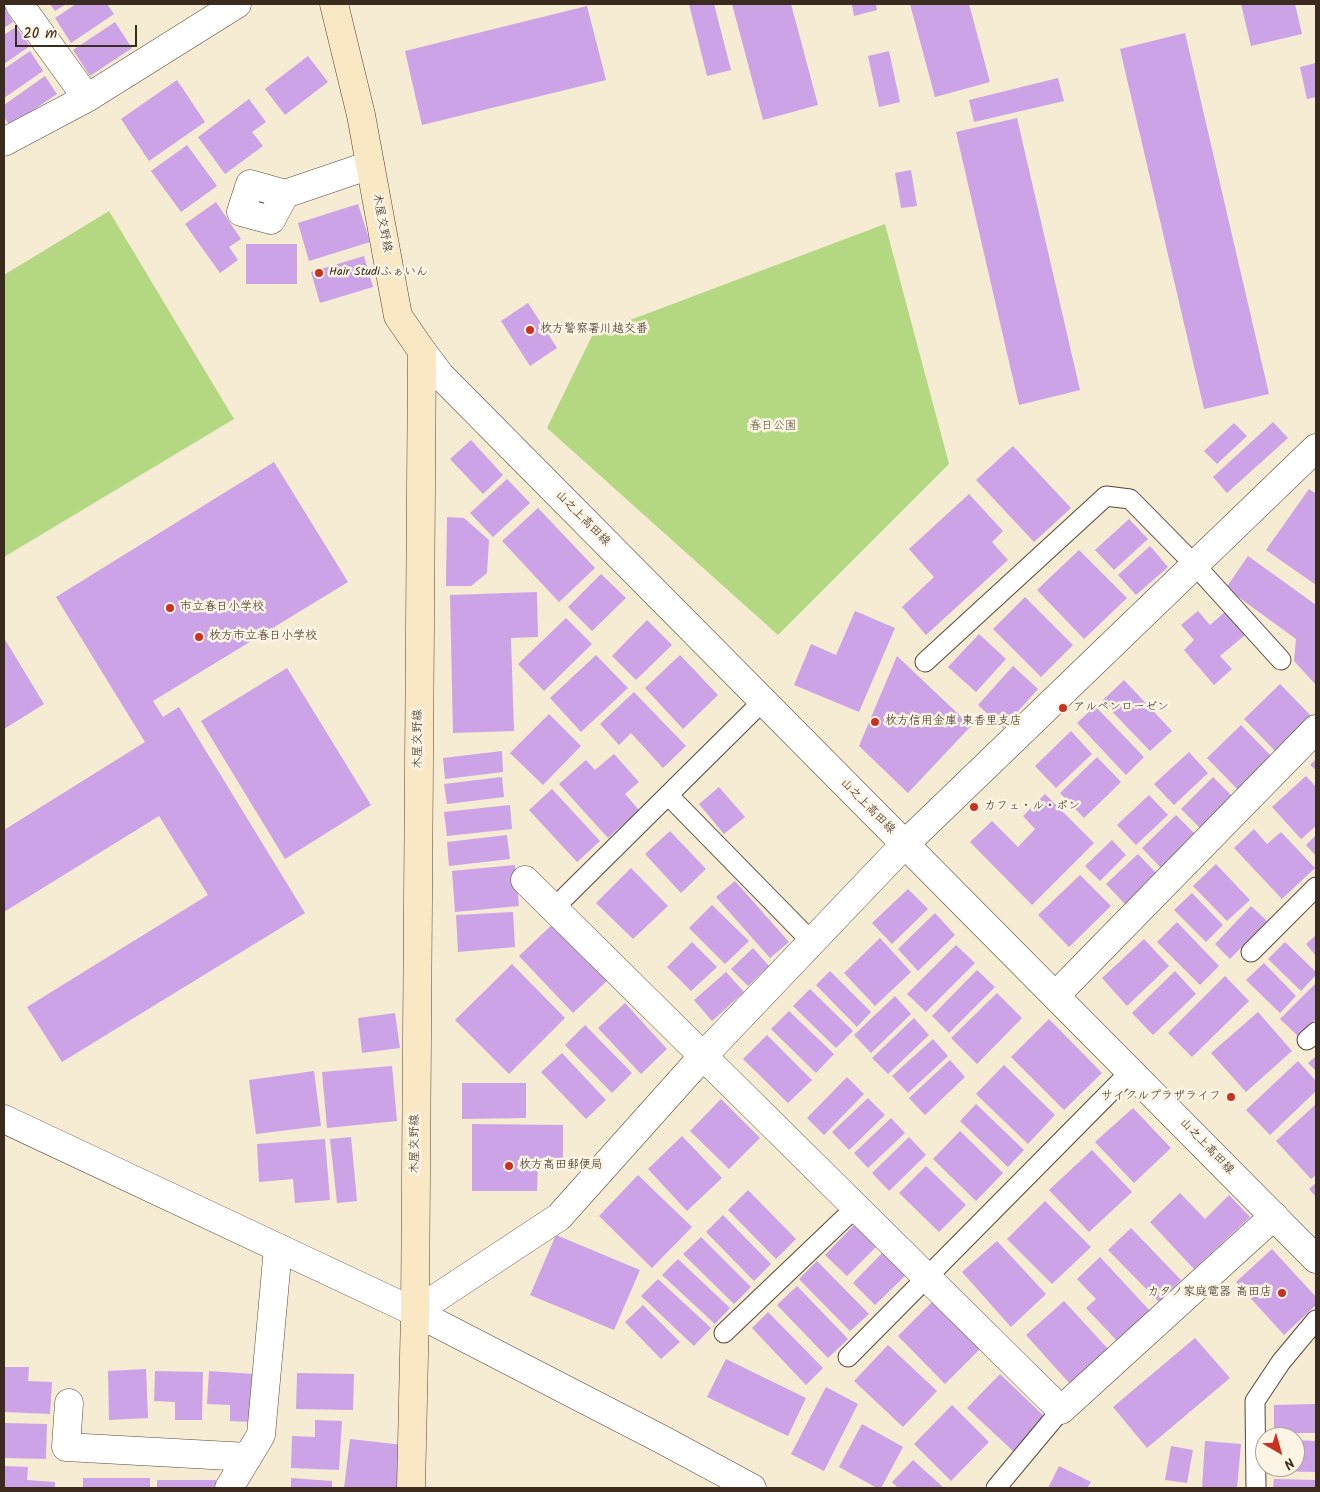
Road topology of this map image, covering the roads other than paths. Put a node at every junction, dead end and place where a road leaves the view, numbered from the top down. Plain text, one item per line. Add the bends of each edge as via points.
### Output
1 (19, 4) edge
2 (237, 4) edge
3 (334, 4) edge
4 (86, 98) junction
5 (4, 142) edge
6 (370, 165) junction
7 (285, 194) dead end
8 (422, 351) junction
9 (1316, 448) edge
10 (1195, 565) junction
11 (1281, 660) dead end
12 (925, 662) dead end
13 (762, 702) junction
14 (1316, 729) edge
15 (668, 795) junction
16 (904, 845) junction
17 (525, 880) dead end
18 (1316, 887) edge
19 (554, 909) junction
20 (812, 942) junction
21 (1251, 952) dead end
22 (1056, 994) junction
23 (703, 1056) junction
24 (1131, 1071) junction
25 (4, 1119) edge
26 (856, 1207) junction
27 (1274, 1216) junction
28 (278, 1248) junction
29 (1316, 1259) edge
30 (928, 1278) junction
31 (415, 1312) junction
32 (1316, 1320) edge
33 (724, 1333) dead end
34 (848, 1357) dead end
35 (69, 1403) dead end
36 (1062, 1410) junction
37 (248, 1457) junction
38 (229, 1488) edge
39 (411, 1488) edge
40 (752, 1488) edge
41 (996, 1488) edge
42 (1256, 1488) edge

1 - 4 street
2 - 4 street
3 - 6 main road, 木屋交野線
4 - 5 street
6 - 7 street
6 - 8 main road, 木屋交野線 via 398,316
8 - 13 street, 山之上高田線 via 440,375
8 - 31 main road, 木屋交野線
9 - 10 street
10 - 11 lane
10 - 12 lane via 1130,499 1106,496
10 - 16 street
13 - 15 lane
13 - 16 street, 山之上高田線
14 - 22 street
15 - 19 lane
15 - 20 lane
16 - 20 street
16 - 22 street, 山之上高田線
17 - 19 street
18 - 21 lane
19 - 23 street
20 - 23 street
22 - 24 street, 山之上高田線
23 - 26 street
23 - 31 street via 559,1217
24 - 27 street, 山之上高田線
24 - 30 lane
25 - 28 street
26 - 30 street
26 - 33 lane
27 - 29 street, 山之上高田線
27 - 36 street
28 - 31 street
28 - 37 street via 261,1435
30 - 34 lane
30 - 36 street
31 - 39 main road, 木屋交野線
31 - 40 street
32 - 42 lane via 1281,1362 1255,1401
35 - 37 street via 66,1447
36 - 41 lane
37 - 38 street

